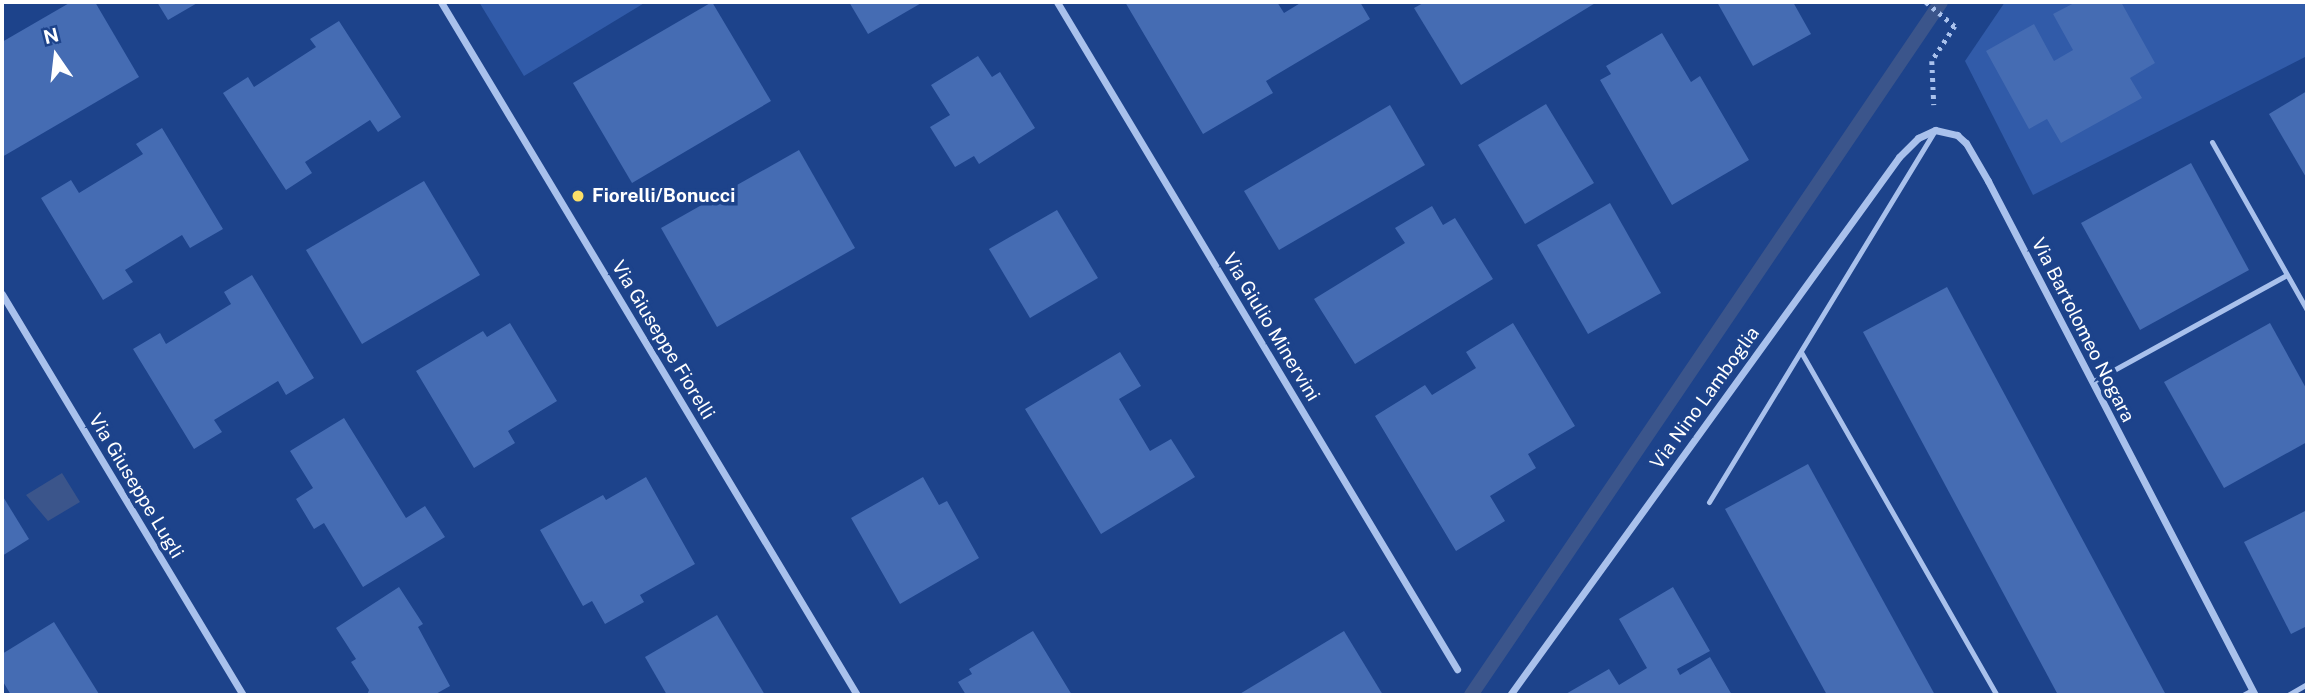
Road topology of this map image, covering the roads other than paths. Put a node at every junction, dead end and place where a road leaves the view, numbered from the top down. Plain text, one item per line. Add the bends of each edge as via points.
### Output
1 (441, 2) edge
2 (1057, 2) edge
3 (1935, 130) junction
4 (2212, 142) dead end
5 (2287, 275) junction
6 (2, 294) edge
7 (2307, 310) edge
8 (1801, 352) junction
9 (2092, 382) junction
10 (1709, 502) dead end
11 (1457, 669) dead end
12 (2307, 684) edge
13 (2253, 693) edge
14 (243, 695) edge
15 (857, 695) edge
16 (1510, 695) edge
17 (1997, 695) edge
18 (2243, 695) edge
19 (2288, 695) edge

1 - 15 street, Via Giuseppe Fiorelli
2 - 11 street, Via Giulio Minervini
3 - 8 lane
3 - 9 street, Via Bartolomeo Nogara via 1957,135 1966,143
3 - 16 street, Via Nino Lamboglia via 1917,138 1899,157
4 - 5 lane
5 - 7 lane
5 - 9 lane
6 - 14 street, Via Giuseppe Lugli
8 - 10 lane
8 - 17 lane
9 - 13 street, Via Bartolomeo Nogara
12 - 19 lane
13 - 18 lane

